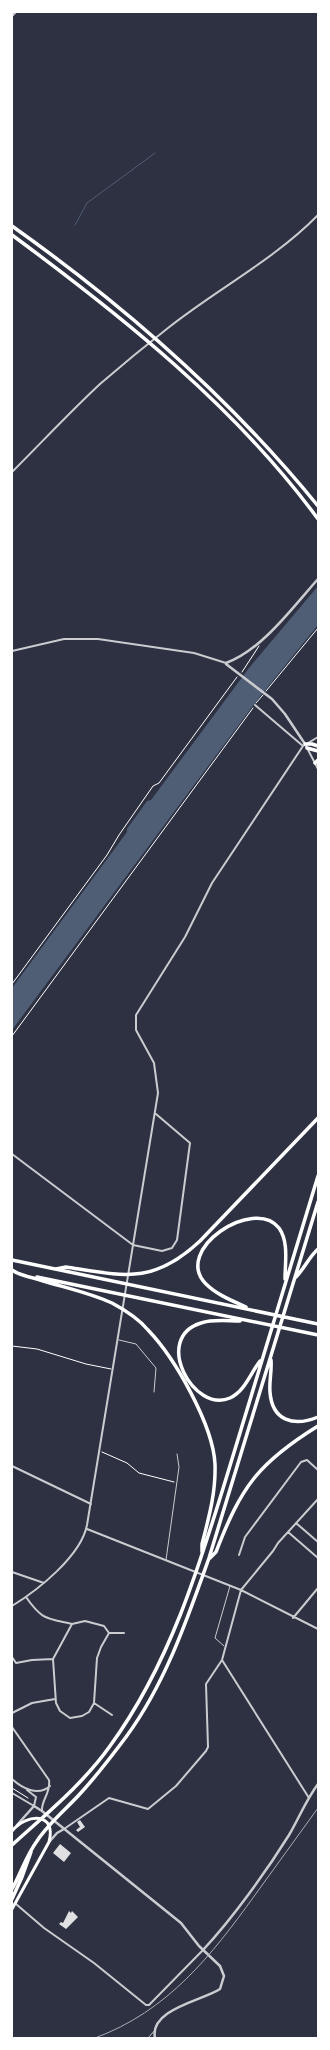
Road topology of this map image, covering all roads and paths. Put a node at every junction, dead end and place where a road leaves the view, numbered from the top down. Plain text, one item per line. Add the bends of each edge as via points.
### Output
1 (16, 12) edge
2 (12, 16) edge
3 (318, 215) edge
4 (12, 226) edge
5 (12, 235) edge
6 (12, 472) edge
7 (318, 506) edge
8 (318, 519) edge
9 (318, 579) edge
10 (318, 628) edge
11 (262, 639) junction
12 (12, 651) edge
13 (226, 664) junction
14 (255, 705) junction
15 (318, 737) edge
16 (305, 746) junction
17 (318, 746) edge
18 (318, 750) edge
19 (316, 762) edge
20 (318, 769) edge
21 (12, 984) edge
22 (12, 1036) edge
23 (156, 1114) junction
24 (318, 1118) edge
25 (12, 1154) edge
26 (318, 1176) edge
27 (318, 1202) edge
28 (133, 1245) junction
29 (318, 1250) edge
30 (12, 1260) edge
31 (56, 1269) junction
32 (13, 1271) edge
33 (295, 1278) junction
34 (286, 1283) junction
35 (250, 1310) junction
36 (247, 1321) junction
37 (318, 1322) edge
38 (317, 1336) edge
39 (118, 1340) junction
40 (12, 1346) edge
41 (271, 1357) junction
42 (262, 1360) junction
43 (113, 1370) junction
44 (154, 1392) dead end
45 (318, 1417) edge
46 (318, 1426) edge
47 (100, 1451) junction
48 (177, 1454) dead end
49 (12, 1466) edge
50 (318, 1470) edge
51 (177, 1482) junction
52 (318, 1499) edge
53 (91, 1504) junction
54 (296, 1523) junction
55 (86, 1529) junction
56 (288, 1532) junction
57 (318, 1542) edge
58 (238, 1555) dead end
59 (202, 1557) junction
60 (209, 1558) junction
61 (318, 1558) edge
62 (166, 1561) junction
63 (12, 1572) edge
64 (44, 1582) junction
65 (230, 1586) junction
66 (318, 1588) edge
67 (241, 1590) junction
68 (26, 1597) junction
69 (12, 1606) edge
70 (293, 1618) junction
71 (72, 1624) junction
72 (318, 1630) edge
73 (109, 1633) junction
74 (124, 1633) dead end
75 (226, 1648) junction
76 (12, 1657) edge
77 (54, 1659) junction
78 (222, 1660) junction
79 (55, 1699) junction
80 (94, 1703) junction
81 (12, 1713) edge
82 (112, 1715) dead end
83 (12, 1727) edge
84 (12, 1779) edge
85 (318, 1784) edge
86 (50, 1786) junction
87 (12, 1788) edge
88 (27, 1790) junction
89 (12, 1793) edge
90 (309, 1798) junction
91 (29, 1803) junction
92 (34, 1806) junction
93 (42, 1811) junction
94 (16, 1826) junction
95 (64, 1829) junction
96 (12, 1831) edge
97 (49, 1842) junction
98 (12, 1845) edge
99 (22, 1872) junction
100 (12, 1889) edge
101 (12, 1899) edge
102 (16, 1904) junction
103 (12, 1909) edge
104 (203, 1950) junction
105 (155, 2029) junction
106 (148, 2038) edge
107 (155, 2038) edge

1 - 2 street
3 - 6 street via 300,234 168,328 100,384
4 - 7 highway via 122,310 190,369 269,448
5 - 8 highway via 117,316 184,374 264,454
9 - 11 street
10 - 14 path
11 - 13 street via 240,657
11 - 21 path via 262,644 185,750 159,783 153,786 107,855
12 - 13 street via 64,639 98,639 194,653
13 - 16 street via 271,698 285,714
14 - 16 street
14 - 22 path
15 - 16 street
16 - 17 highway
16 - 18 highway
16 - 19 street
16 - 23 street via 212,883 184,938 136,1015 137,1034 153,1061 156,1074
19 - 20 street
23 - 28 street
23 - 28 street via 190,1143 177,1240 172,1248 162,1251
24 - 31 highway via 189,1251 166,1267 138,1274 118,1275 66,1267
25 - 28 street
26 - 34 highway
27 - 33 highway
28 - 39 street
29 - 33 highway via 310,1256
30 - 31 highway
31 - 35 highway
32 - 36 highway
32 - 59 highway via 113,1304 132,1316 158,1341 191,1395 210,1437 215,1463 214,1490 202,1544
33 - 41 highway
34 - 35 highway via 285,1243 279,1228 269,1221 251,1218 214,1237 199,1256 198,1266 202,1278 213,1290
34 - 42 highway
35 - 37 highway
36 - 38 highway
36 - 42 highway via 213,1321 200,1323 189,1329 178,1345 180,1363 202,1395 208,1399 221,1400 233,1396 242,1389
39 - 43 street
39 - 44 lane via 136,1344 156,1368
40 - 43 path via 37,1349
41 - 45 highway via 270,1392 278,1413 283,1418 297,1423 308,1422
41 - 60 highway
42 - 59 highway
43 - 47 street
46 - 60 highway via 279,1452 255,1476 232,1512 216,1552
47 - 51 path via 127,1463 139,1473
47 - 53 street
48 - 51 lane via 180,1463
49 - 53 street
50 - 58 street via 308,1460 301,1462 245,1536
51 - 62 lane
52 - 54 street
53 - 55 street
54 - 56 street
54 - 57 street
55 - 62 street
55 - 64 street via 68,1558
56 - 61 street
56 - 67 street
59 - 98 highway via 171,1637 139,1701 99,1761 58,1804
60 - 99 highway via 179,1639 149,1700 127,1736 93,1779 40,1836
62 - 65 street
63 - 64 street
64 - 68 street
65 - 67 street
65 - 75 lane via 215,1638
66 - 70 street
67 - 70 street
67 - 75 street
68 - 69 street
68 - 71 street via 43,1617
70 - 72 street
71 - 73 street via 85,1621 104,1626
71 - 77 street
73 - 74 street
73 - 80 street via 97,1658
75 - 78 street
76 - 77 street via 19,1663
77 - 79 street
78 - 90 street
78 - 95 street via 206,1684 208,1747 176,1786 148,1809 109,1798
79 - 80 street via 60,1711 70,1718 89,1712
79 - 81 street via 32,1704
80 - 82 street
83 - 86 street via 46,1773
84 - 88 street
85 - 90 street
86 - 88 street via 44,1790
86 - 93 street via 42,1804
87 - 91 path via 27,1797
88 - 92 street via 36,1797
89 - 91 street
90 - 104 street via 289,1835
91 - 92 street
92 - 93 street
92 - 94 street
93 - 95 street
94 - 96 main road
94 - 97 main road via 28,1818 40,1818 51,1829
95 - 97 street via 56,1833
95 - 104 street via 181,1923
97 - 102 main road
99 - 100 highway
99 - 101 highway
102 - 103 main road
102 - 104 street via 147,2006
104 - 105 street via 223,1970 222,1986 216,1992 175,2009 163,2018
105 - 106 lane
105 - 107 street

